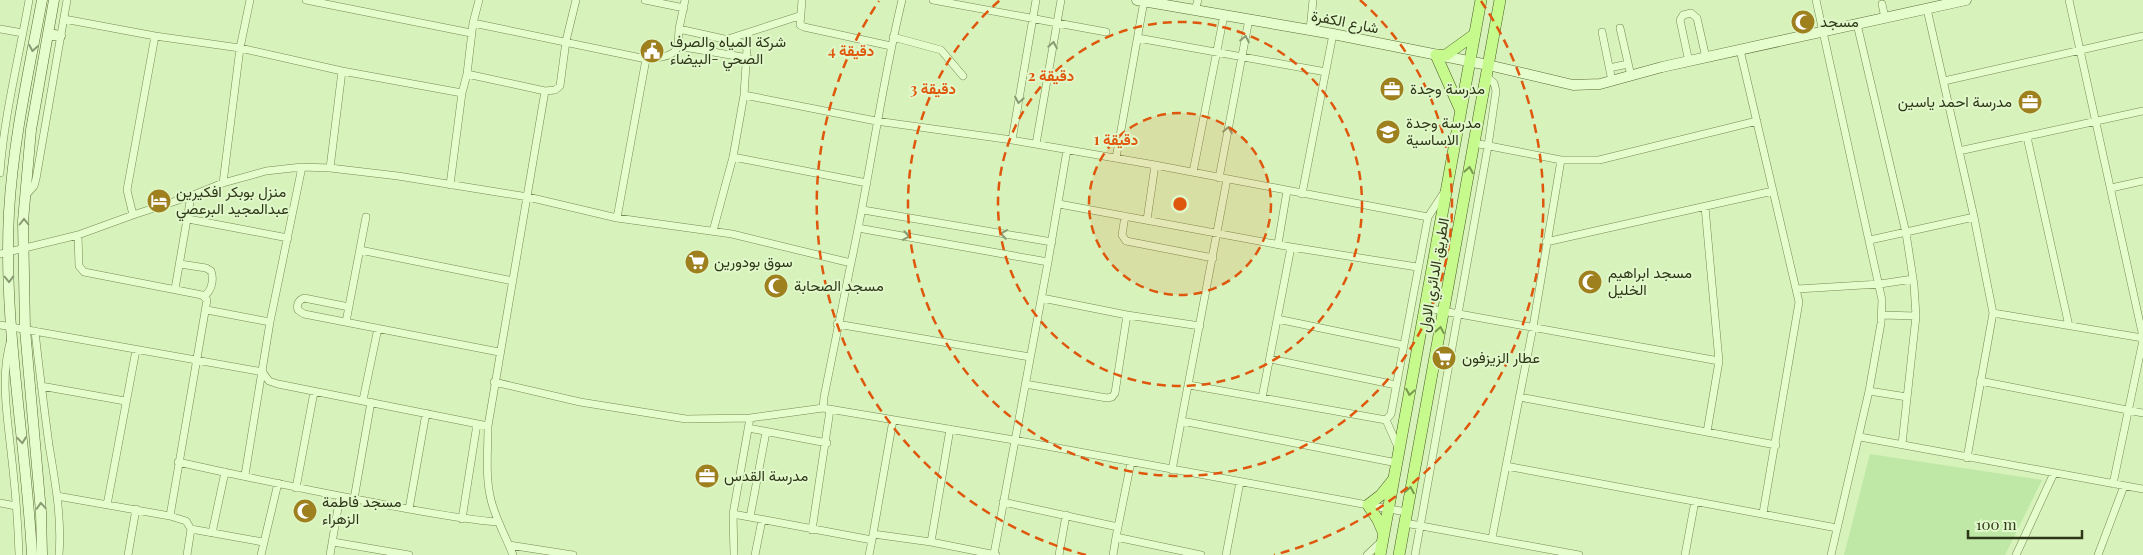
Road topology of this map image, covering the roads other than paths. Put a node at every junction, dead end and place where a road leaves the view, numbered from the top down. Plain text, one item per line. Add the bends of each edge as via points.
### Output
1 (29, 0) edge
2 (42, 0) edge
3 (54, 0) edge
4 (67, 0) edge
5 (250, 0) edge
6 (306, 0) edge
7 (479, 0) edge
8 (576, 0) edge
9 (645, 0) edge
10 (685, 0) edge
11 (802, 0) edge
12 (902, 0) edge
13 (934, 0) edge
14 (1036, 0) edge
15 (1061, 0) edge
16 (1313, 0) edge
17 (1481, 0) edge
18 (1500, 0) edge
19 (1816, 0) edge
20 (1966, 0) edge
21 (2069, 0) edge
22 (1140, 1) edge
23 (1881, 1) edge
24 (1946, 2) edge
25 (1196, 5) edge
26 (684, 8) junction
27 (1927, 9) junction
28 (1224, 15) junction
29 (799, 16) junction
30 (1033, 18) junction
31 (1885, 18) junction
32 (64, 19) junction
33 (1249, 20) junction
34 (473, 22) junction
35 (1057, 22) junction
36 (1858, 24) junction
37 (0, 28) edge
38 (1620, 28) dead end
39 (679, 29) junction
40 (1310, 30) junction
41 (1822, 31) junction
42 (1106, 32) dead end
43 (1602, 32) dead end
44 (24, 33) junction
45 (472, 33) junction
46 (48, 34) junction
47 (1333, 34) junction
48 (1475, 34) junction
49 (60, 36) junction
50 (156, 36) junction
51 (2143, 36) edge
52 (893, 37) junction
53 (1138, 38) junction
54 (727, 39) junction
55 (566, 42) junction
56 (678, 46) junction
57 (891, 46) junction
58 (240, 48) junction
59 (1740, 50) junction
60 (2081, 50) junction
61 (1217, 54) junction
62 (1436, 54) junction
63 (748, 58) junction
64 (1242, 58) junction
65 (1706, 58) junction
66 (646, 59) junction
67 (1470, 62) junction
68 (1688, 62) junction
69 (1628, 64) junction
70 (1488, 65) junction
71 (1609, 68) junction
72 (342, 71) junction
73 (1326, 72) junction
74 (467, 74) junction
75 (963, 76) dead end
76 (1631, 76) junction
77 (1487, 77) junction
78 (1944, 80) junction
79 (1612, 81) junction
80 (545, 91) junction
81 (462, 93) junction
82 (744, 95) junction
83 (2143, 111) edge
84 (1462, 112) junction
85 (3, 117) edge
86 (876, 120) junction
87 (1757, 122) junction
88 (2097, 122) junction
89 (2027, 137) junction
90 (1012, 140) junction
91 (1474, 143) junction
92 (1036, 144) junction
93 (1488, 146) junction
94 (1067, 150) junction
95 (1959, 150) junction
96 (733, 158) junction
97 (1116, 158) junction
98 (1561, 160) junction
99 (1155, 165) junction
100 (302, 167) junction
101 (330, 168) junction
102 (1193, 172) junction
103 (0, 173) edge
104 (1219, 178) junction
105 (1227, 179) junction
106 (2143, 181) edge
107 (223, 183) junction
108 (866, 183) junction
109 (450, 185) junction
110 (1448, 187) junction
111 (2111, 188) junction
112 (1287, 191) junction
113 (1773, 192) junction
114 (1302, 194) junction
115 (25, 196) junction
116 (192, 196) junction
117 (528, 197) junction
118 (1059, 204) junction
119 (1705, 207) junction
120 (5, 210) edge
121 (863, 210) junction
122 (133, 215) junction
123 (1125, 216) junction
124 (366, 217) dead end
125 (1428, 217) junction
126 (1974, 217) junction
127 (617, 218) junction
128 (188, 219) junction
129 (1147, 220) junction
130 (858, 228) junction
131 (713, 230) junction
132 (1217, 232) junction
133 (1906, 233) junction
134 (78, 235) junction
135 (288, 238) junction
136 (1870, 240) junction
137 (1052, 242) junction
138 (1546, 242) junction
139 (1278, 244) junction
140 (1291, 246) junction
141 (25, 247) junction
142 (360, 250) junction
143 (4, 252) edge
144 (1213, 258) junction
145 (1048, 262) junction
146 (850, 263) junction
147 (180, 264) junction
148 (1418, 267) junction
149 (1913, 279) junction
150 (514, 281) junction
151 (1880, 284) junction
152 (175, 289) junction
153 (1797, 289) junction
154 (204, 296) junction
155 (1042, 298) junction
156 (349, 307) junction
157 (1426, 308) junction
158 (207, 310) junction
159 (1443, 311) junction
160 (1458, 314) junction
161 (1882, 314) junction
162 (1993, 314) junction
163 (1127, 315) junction
164 (1916, 316) junction
165 (1277, 319) junction
166 (270, 322) junction
167 (346, 322) junction
168 (837, 324) junction
169 (0, 325) edge
170 (1200, 326) junction
171 (2069, 326) junction
172 (11, 327) junction
173 (1532, 327) junction
174 (378, 328) junction
175 (30, 330) junction
176 (2143, 338) edge
177 (12, 339) junction
178 (1403, 345) junction
179 (136, 350) junction
180 (499, 352) junction
181 (1030, 357) junction
182 (1270, 359) junction
183 (1719, 361) junction
184 (197, 362) junction
185 (263, 372) junction
186 (1980, 381) junction
187 (494, 382) junction
188 (1025, 384) junction
189 (1189, 385) junction
190 (1396, 385) junction
191 (41, 386) junction
192 (1869, 390) junction
193 (314, 392) junction
194 (0, 393) edge
195 (1519, 397) junction
196 (1907, 397) junction
197 (1262, 398) junction
198 (125, 401) junction
199 (367, 401) junction
200 (827, 409) junction
201 (2128, 411) junction
202 (426, 413) junction
203 (2143, 414) edge
204 (750, 418) junction
205 (894, 420) junction
206 (1386, 420) junction
207 (1182, 421) junction
208 (477, 424) junction
209 (488, 426) junction
210 (748, 428) junction
211 (950, 429) junction
212 (0, 430) edge
213 (8, 432) junction
214 (766, 432) junction
215 (1707, 432) junction
216 (1860, 437) junction
217 (1014, 440) junction
218 (826, 443) junction
219 (1902, 444) junction
220 (1776, 445) junction
221 (1400, 449) junction
222 (1967, 458) junction
223 (178, 462) junction
224 (1131, 462) junction
225 (1397, 463) junction
226 (1506, 466) junction
227 (1172, 470) junction
228 (225, 472) junction
229 (2054, 474) junction
230 (244, 475) junction
231 (1394, 478) junction
232 (1240, 482) junction
233 (278, 483) junction
234 (2113, 484) junction
235 (2124, 486) junction
236 (296, 488) junction
237 (2143, 489) edge
238 (57, 496) junction
239 (340, 496) junction
240 (354, 499) junction
241 (1694, 501) junction
242 (1003, 502) junction
243 (0, 503) edge
244 (108, 505) junction
245 (1368, 505) junction
246 (16, 506) junction
247 (136, 509) junction
248 (408, 509) junction
249 (1388, 509) junction
250 (1763, 513) junction
251 (733, 514) junction
252 (1066, 515) junction
253 (170, 516) junction
254 (750, 517) junction
255 (1406, 518) junction
256 (462, 519) junction
257 (762, 520) junction
258 (498, 522) junction
259 (1420, 526) junction
260 (1118, 527) junction
261 (1837, 528) junction
262 (191, 529) junction
263 (812, 530) junction
264 (212, 533) junction
265 (872, 537) junction
266 (1116, 537) junction
267 (1384, 537) junction
268 (1492, 538) junction
269 (263, 542) junction
270 (333, 542) junction
271 (932, 542) junction
272 (509, 545) junction
273 (386, 553) edge
274 (1561, 553) edge
275 (995, 554) edge
276 (19, 555) edge
277 (32, 555) edge
278 (42, 555) edge
279 (60, 555) edge
280 (128, 555) edge
281 (186, 555) edge
282 (261, 555) edge
283 (330, 555) edge
284 (409, 555) edge
285 (513, 555) edge
286 (573, 555) edge
287 (734, 555) edge
288 (756, 555) edge
289 (869, 555) edge
290 (1059, 555) edge
291 (1113, 555) edge
292 (1196, 555) edge
293 (1201, 555) edge
294 (1226, 555) edge
295 (1367, 555) edge
296 (1380, 555) edge
297 (1398, 555) edge
298 (1415, 555) edge
299 (1579, 555) edge
300 (1685, 555) edge
301 (1831, 555) edge
302 (2016, 555) edge
303 (2100, 555) edge

1 - 44 street
2 -> 120 main road
3 - 46 main road
4 - 32 street
5 - 58 street
6 - 45 street
7 - 34 street
8 - 55 street
9 - 26 street
10 - 26 street
11 - 29 street
12 - 52 street
13 - 30 street
14 - 30 street
15 - 35 street
16 - 40 street
17 - 48 main road, الطريق الدائري الاول
18 - 70 main road, الطريق الدائري الاول
19 - 41 street
20 - 24 main road, شارع الكفرة
21 - 60 street
22 - 25 main road, شارع الكفرة
22 - 53 street
23 - 31 street
24 - 27 main road, شارع الكفرة
25 - 28 main road, شارع الكفرة
26 - 39 street
27 - 31 main road, شارع الكفرة
27 - 78 street
28 - 33 main road, شارع الكفرة
28 - 61 street
29 - 54 street
29 - 57 street via 800,25 804,27
30 - 35 street
30 -> 90 street
31 - 36 main road, شارع الكفرة
32 - 49 street
32 - 50 street
33 - 40 main road, شارع الكفرة
64 -> 33 street
34 - 45 street
34 - 55 street
35 - 42 street
92 -> 35 street
36 - 41 main road, شارع الكفرة
36 - 133 street
37 - 44 street
38 - 69 street
39 - 54 street
39 - 56 street
40 - 47 main road, شارع الكفرة
41 - 59 main road, شارع الكفرة
41 - 136 street
43 - 71 street
44 - 85 street
45 - 74 street
46 - 49 main road
46 - 115 main road via 31,130
47 - 62 main road, شارع الكفرة
47 - 73 street
48 - 62 main road via 1446,55
48 - 67 main road, الطريق الدائري الاول
49 - 115 street via 36,180
50 - 58 street
50 - 122 street via 127,190
51 - 60 street
52 - 57 street
52 - 75 street via 941,50
53 - 61 street
53 - 97 street
54 - 63 street via 746,45
55 - 66 street
55 - 80 street via 560,86
56 - 63 street
56 - 66 street via 670,55
57 - 86 street
58 - 72 street
58 - 107 street
59 - 65 main road, شارع الكفرة
59 - 87 street
60 - 78 street
60 - 88 street
61 - 64 street
61 - 102 street
62 - 67 main road, شارع الكفرة
62 - 84 main road
63 - 82 street
64 - 73 street
104 -> 64 street
65 - 68 main road, شارع الكفرة
65 - 68 street via 1697,18 1691,13 1683,15 1680,20
66 - 127 street
67 - 70 main road, شارع الكفرة
67 - 84 main road, الطريق الدائري الاول
68 - 76 main road, شارع الكفرة
69 - 71 street
69 - 76 street
70 - 77 main road, الطريق الدائري الاول
70 - 79 main road, شارع الكفرة via 1573,85
71 - 79 street
72 - 81 street
72 - 101 street
73 - 114 street
74 - 80 street
74 - 81 street
76 - 79 main road, شارع الكفرة
77 - 91 main road, الطريق الدائري الاول
77 - 93 street via 1494,83 1496,91
78 - 95 street
80 - 117 street
81 - 109 street
82 - 86 street
82 - 96 street
83 - 88 street
84 - 110 main road, الطريق الدائري الاول
85 - 103 street
86 - 90 street
86 - 108 street
87 - 98 street via 1599,160
87 - 113 street
88 - 89 street
88 - 111 street
89 - 95 street
89 - 171 street
90 - 92 street
91 - 93 street
159 -> 91 main road, الطريق الدائري الاول
92 - 94 street
93 - 98 street
93 - 160 street
94 - 97 street
94 - 118 street
95 - 126 street
96 - 108 street
96 - 131 street
97 - 99 street
98 - 138 street
99 - 102 street
99 - 129 street
100 - 101 street
100 - 107 street via 266,171
100 - 135 street
101 - 109 street
102 - 104 street
104 - 105 street
105 - 112 street
105 - 132 street
106 - 111 street
107 - 116 street
108 - 121 street
109 - 117 street
110 - 125 street
110 - 157 main road, الطريق الدائري الاول
111 - 176 street
112 - 114 street
112 - 139 street
113 - 119 street
113 - 153 street
114 - 125 street
141 -> 115 main road
116 - 122 street
116 - 128 street
117 - 127 street
117 - 150 street
118 - 123 street
118 - 137 street
119 - 138 street
119 - 183 street
120 - 143 main road
121 - 130 street
137 -> 121 street
122 - 134 street
123 - 129 street
123 - 144 street via 1122,235 1126,241
124 - 142 street
125 - 148 street
126 - 133 street
126 - 162 street
127 - 131 street
128 - 135 street
128 - 147 street
129 - 132 street
130 -> 145 street
130 - 146 street
131 - 146 street
132 - 139 street
132 - 144 street
133 - 136 street
133 - 149 street
134 - 141 street
134 - 152 street via 79,266 82,270
135 - 166 street
136 - 151 street
137 - 145 street
138 - 173 street
139 - 140 street
140 - 148 street
140 - 165 street
141 - 143 street
141 - 175 main road
142 - 150 street
142 - 156 street
143 -> 172 main road
144 - 170 street
145 - 155 street
146 - 168 street
147 - 152 street
147 - 154 street via 211,271 210,290
148 - 178 street
149 - 151 street
149 - 164 street
150 - 180 street
151 - 153 street
151 - 161 street
152 - 154 street
153 - 220 street via 1798,316
154 - 158 street via 208,302
155 - 163 street
155 - 181 street
156 - 167 street
156 - 167 street via 304,298 297,305 302,313
157 - 159 street
157 -> 221 main road, الطريق الدائري الاول
158 - 166 street
158 - 184 street
159 - 160 street
255 -> 159 main road, الطريق الدائري الاول
160 - 173 street
160 - 259 street
161 - 164 street
161 - 192 street
162 - 171 street
162 - 186 street
163 - 170 street
163 - 188 street via 1112,397
164 - 196 street
165 - 178 street
165 - 182 street
166 - 185 street
167 - 174 street
168 - 181 street
168 - 200 street via 824,397
169 - 172 street
170 - 189 street
171 - 176 street
172 - 175 street
172 - 177 main road
173 - 183 street
173 - 195 street
174 - 180 street
174 - 199 street
175 - 179 street
175 - 191 street
278 -> 175 main road
176 - 201 street
177 - 194 street via 2,362
177 -> 277 main road
178 - 190 street
179 - 184 street
179 - 198 street
180 - 187 street
181 - 188 street
182 - 190 street
182 - 197 street
183 - 215 street
184 - 185 street
184 - 223 street
185 - 193 street via 269,381
185 - 230 street
186 - 201 street
186 - 222 street
187 - 204 street via 662,417
187 - 209 street
188 - 217 street
189 - 197 street
189 - 207 street
190 - 206 street via 1391,414
191 - 198 street
191 - 238 street
192 - 196 street
192 - 216 street
193 - 199 street
193 - 236 street
194 - 213 street
195 - 215 street
195 - 226 street
196 - 219 street
197 - 206 street
198 - 244 street
199 - 202 street
199 - 240 street
200 - 204 street
200 - 205 street
200 - 218 street
201 - 203 street
201 - 234 street
202 - 208 street
202 - 248 street
204 - 210 street
205 - 211 street
205 - 265 street
206 - 221 street
207 - 225 street
207 - 227 street
208 - 209 street
208 - 256 street
209 - 258 street via 487,478
210 - 214 street
210 - 251 street
211 - 217 street
211 - 271 street
212 - 213 street
213 - 246 street
214 - 218 street
214 - 254 street
215 - 220 street
216 - 219 street
216 - 261 street
217 - 224 street
217 - 242 street
218 - 263 street
219 - 222 street
220 - 250 street
221 - 225 main road, الطريق الدائري الاول
222 - 229 street
223 - 228 street
223 - 253 street
224 - 227 street
224 - 260 street
225 - 231 main road, الطريق الدائري الاول
226 - 241 street
226 - 268 street
227 - 232 street
228 - 230 street
228 - 264 street
229 - 234 street
229 - 302 street
230 - 233 street
231 - 245 main road
231 - 249 main road, الطريق الدائري الاول
232 - 245 street
232 - 294 street
233 - 236 street
233 - 269 street
234 - 235 street
235 - 237 street
235 - 303 street
236 - 239 street
238 - 244 street
238 - 279 street
239 - 240 street
239 - 270 street
240 - 248 street
241 - 250 street
241 - 300 street
242 - 252 street
242 - 275 street
243 - 246 street
244 - 247 street
245 - 249 street
245 - 267 main road
246 - 276 street
247 - 253 street
247 - 280 street
248 - 256 street
249 - 255 street
249 - 267 main road, الطريق الدائري الاول
250 - 261 street
251 - 254 street
251 - 287 street
252 - 260 street
252 - 290 street
253 - 262 street via 186,521
254 - 257 street
255 - 259 street
255 - 297 main road, الطريق الدائري الاول
256 - 258 street
257 - 263 street
257 - 288 street
258 - 272 street
259 - 268 street
259 - 298 street
260 - 266 street
261 - 301 street
262 - 264 street
262 - 281 street
263 - 265 street
264 - 269 street
265 - 271 street
265 - 289 street
266 - 291 street
266 - 292 street
267 - 295 street
267 - 296 main road, الطريق الدائري الاول
268 - 274 street
269 - 282 street
270 - 273 street
270 - 283 street
271 - 275 street
272 - 285 street
272 - 286 street
273 - 284 street
274 - 299 street
292 - 293 street

